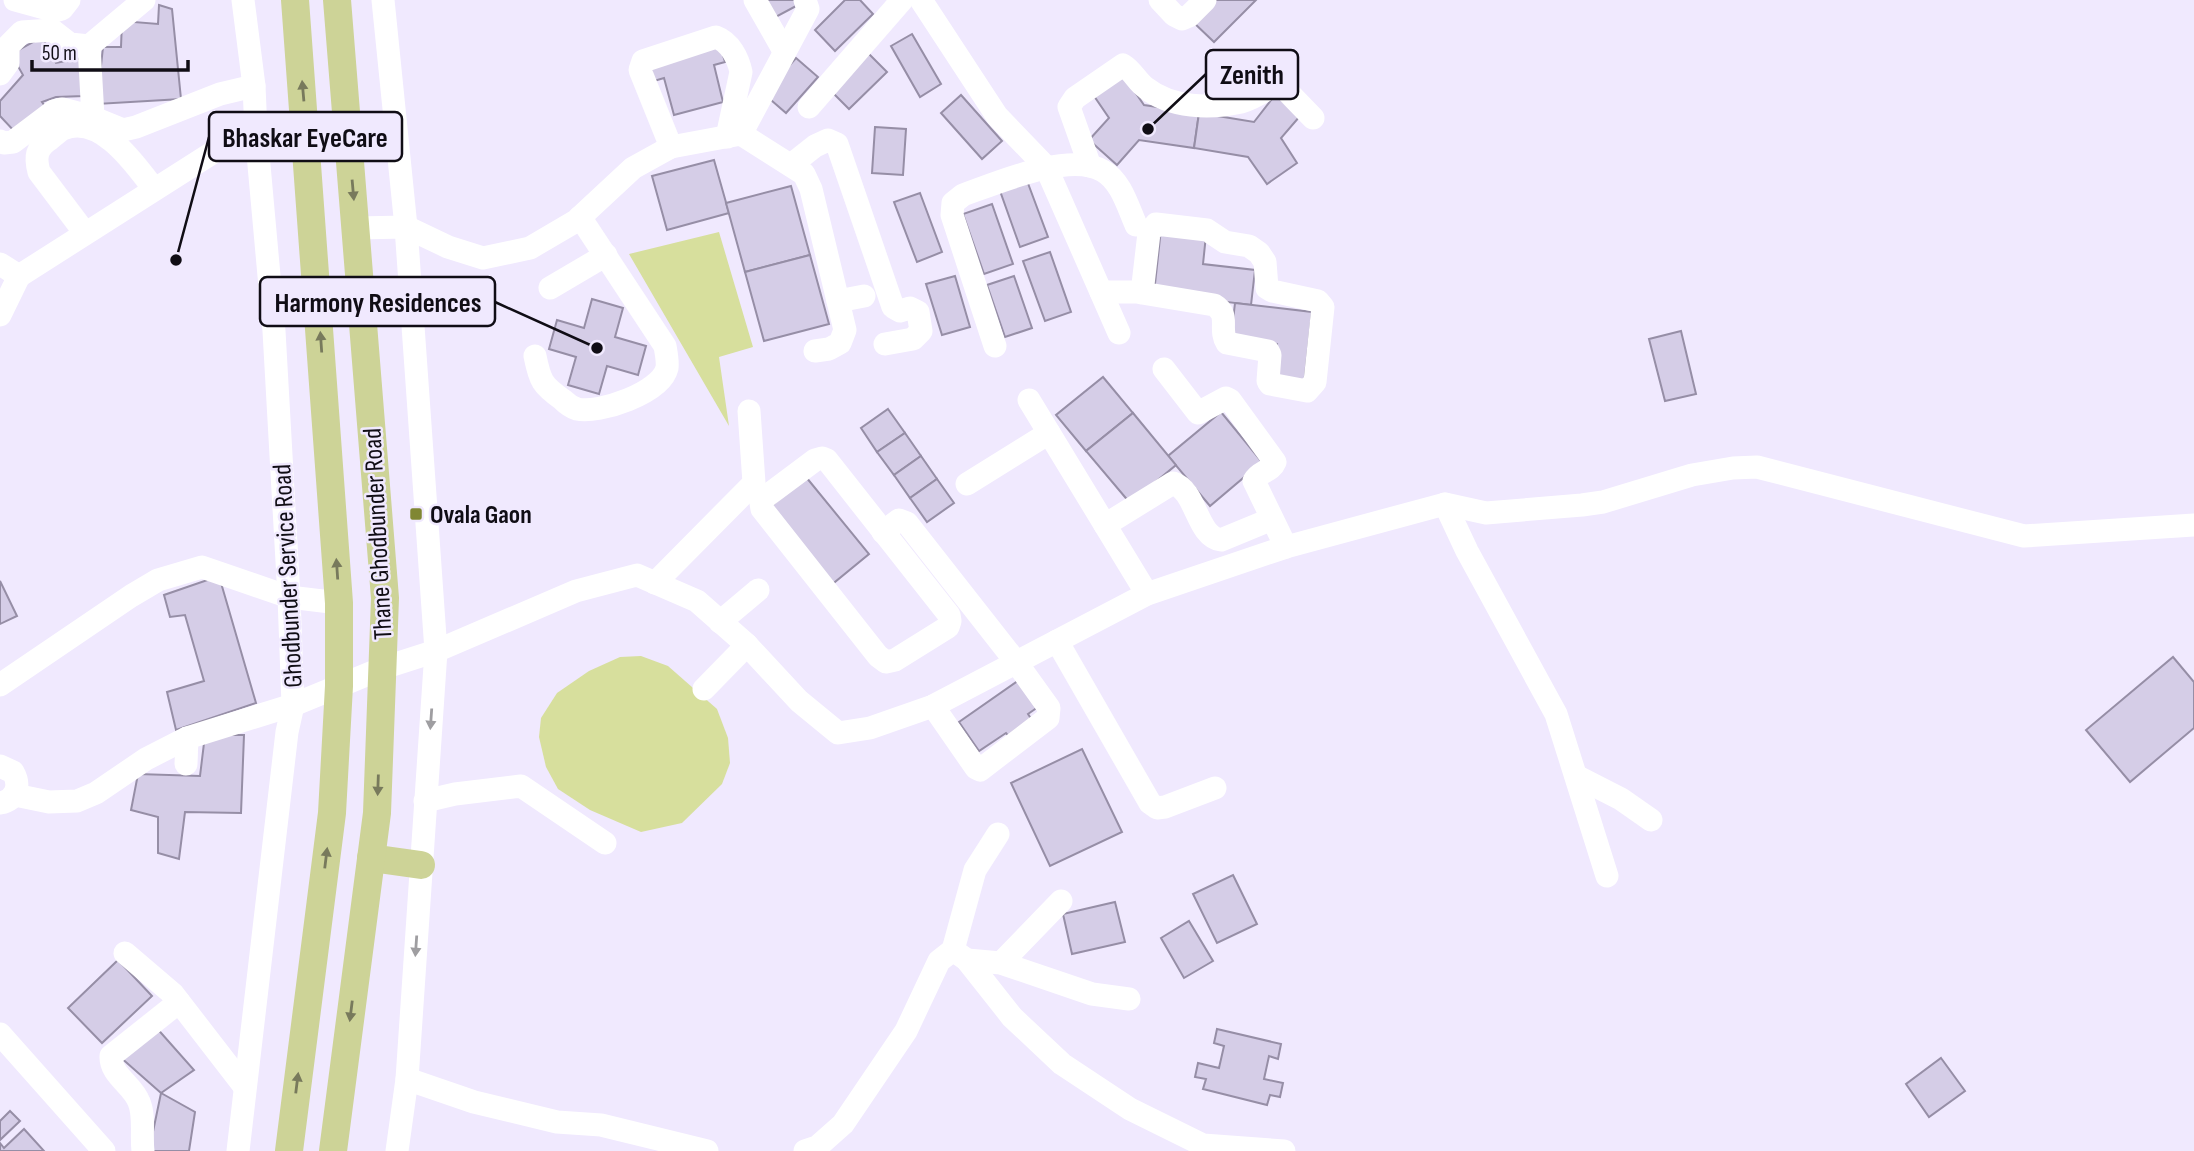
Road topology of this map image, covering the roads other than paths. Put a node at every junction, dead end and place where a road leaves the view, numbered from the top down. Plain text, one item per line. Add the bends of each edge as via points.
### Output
1 (15, 0) edge
2 (69, 0) edge
3 (144, 0) edge
4 (243, 0) edge
5 (295, 0) edge
6 (337, 0) edge
7 (383, 0) edge
8 (755, 0) edge
9 (902, 0) edge
10 (921, 0) edge
11 (1160, 0) edge
12 (1205, 0) edge
13 (809, 3) edge
14 (89, 46) junction
15 (784, 51) junction
16 (0, 74) edge
17 (254, 86) junction
18 (809, 107) dead end
19 (93, 117) junction
20 (1313, 118) dead end
21 (305, 125) junction
22 (256, 132) junction
23 (734, 135) junction
24 (0, 141) edge
25 (671, 147) junction
26 (791, 165) junction
27 (1090, 166) junction
28 (1046, 167) junction
29 (154, 188) junction
30 (580, 217) junction
31 (1136, 225) dead end
32 (405, 227) junction
33 (356, 228) junction
34 (85, 233) junction
35 (606, 255) junction
36 (10, 270) edge
37 (550, 288) dead end
38 (1101, 292) junction
39 (1142, 293) junction
40 (864, 296) dead end
41 (838, 301) junction
42 (0, 315) edge
43 (1119, 333) dead end
44 (885, 344) dead end
45 (995, 346) dead end
46 (815, 351) dead end
47 (536, 356) dead end
48 (1164, 369) dead end
49 (1029, 400) dead end
50 (749, 411) dead end
51 (1049, 433) junction
52 (967, 484) dead end
53 (1445, 504) junction
54 (1272, 519) junction
55 (1105, 525) junction
56 (2194, 525) edge
57 (883, 531) junction
58 (1286, 547) junction
59 (654, 583) junction
60 (758, 590) dead end
61 (1147, 594) junction
62 (289, 597) junction
63 (339, 603) junction
64 (720, 621) junction
65 (1057, 641) junction
66 (747, 645) junction
67 (436, 651) junction
68 (1016, 662) junction
69 (383, 668) junction
70 (0, 685) edge
71 (339, 686) junction
72 (704, 689) dead end
73 (293, 705) junction
74 (933, 706) junction
75 (187, 737) junction
76 (186, 764) dead end
77 (0, 766) edge
78 (1576, 776) junction
79 (1215, 788) dead end
80 (7, 799) edge
81 (425, 801) junction
82 (1651, 821) dead end
83 (998, 834) dead end
84 (605, 843) dead end
85 (371, 858) junction
86 (421, 865) junction
87 (1607, 876) dead end
88 (1061, 901) dead end
89 (125, 953) dead end
90 (960, 955) junction
91 (1001, 963) junction
92 (1129, 999) dead end
93 (179, 1002) junction
94 (0, 1034) edge
95 (407, 1079) junction
96 (244, 1086) junction
97 (103, 1151) edge
98 (144, 1151) edge
99 (238, 1151) edge
100 (289, 1151) edge
101 (333, 1151) edge
102 (397, 1151) edge
103 (707, 1151) edge
104 (805, 1151) edge
105 (1284, 1151) edge

1 - 2 street via 55,11
3 - 14 street
4 - 17 street, Ghodbunder Service Road
21 -> 5 main road, Thane Ghodbunder Road
6 -> 33 main road, Thane Ghodbunder Road
7 - 32 street
8 - 15 street
9 - 18 street
10 - 28 street via 997,116
11 - 12 street via 1182,19
13 - 15 street
14 - 16 street via 69,44 52,30 22,32 8,46 8,63
14 - 19 street
15 - 23 street
17 - 19 street via 123,130
17 - 22 street, Ghodbunder Service Road
19 - 24 street via 54,111 13,142
20 - 27 street via 1275,84 1241,102 1191,106 1163,99 1123,65 1069,107
21 - 22 street
63 -> 21 main road, Thane Ghodbunder Road
22 - 29 street via 231,141
22 - 62 street, Ghodbunder Service Road via 274,331
23 - 25 street
23 - 25 street via 740,65 728,44 716,37 640,64
23 - 26 street
25 - 30 street via 633,169
26 - 41 street via 804,174 811,189
26 - 44 street via 828,140 837,144 893,307 918,312 921,323 921,331 913,339
27 - 28 street
27 - 31 street via 1105,171 1118,185
28 - 38 street
28 - 45 street via 963,195 953,203 952,215
29 - 34 street
29 - 34 street via 124,150 99,132 78,126 63,129 45,142 36,161 39,172
30 - 32 street via 530,248 483,258
30 - 35 street
32 - 33 street
32 - 67 street
33 - 69 main road, Thane Ghodbunder Road via 385,598
34 - 36 street
35 - 37 street
35 - 47 street via 665,346 667,369 636,397 588,410 574,408 547,389 540,380
36 - 42 street
38 - 39 street
38 - 43 street
39 - 39 street via 1221,309 1227,343 1268,351 1270,384 1307,391 1315,382 1323,307 1318,301 1267,288 1265,262 1249,246 1225,242 1207,230 1156,224 1149,233
40 - 41 street
41 - 46 street via 845,330 841,343
48 - 54 street via 1198,413 1230,400 1275,462 1254,481
49 - 51 street
50 - 59 street via 754,483
51 - 52 street
51 - 55 street
53 - 56 street via 1486,513 1582,505 1692,475 1757,467 2024,536
53 - 58 street
53 - 78 street via 1556,714
54 - 55 street via 1216,540 1183,489 1173,483
54 - 58 street
55 - 61 street
57 - 57 street via 822,458 761,503 886,662 948,627 950,621
57 - 68 street via 899,520 907,523
58 - 61 street
59 - 64 street via 697,601
59 - 67 street via 637,575 576,591
60 - 64 street
61 - 65 street
62 - 63 street
62 - 70 street via 202,567 183,572 131,596
62 - 73 street, Ghodbunder Service Road
63 - 71 main road, Thane Ghodbunder Road
64 - 66 street
65 - 68 street
65 - 79 street via 1150,803 1165,807
66 - 72 street
66 - 74 street via 799,701 838,733 870,728
67 - 69 street
67 -> 81 street
68 - 74 street
68 - 74 street via 1050,713 984,768 976,768
69 - 71 street
69 -> 85 main road, Thane Ghodbunder Road
71 - 73 street
100 -> 71 main road, Thane Ghodbunder Road via 332,813
73 - 75 street
73 - 96 street, Ghodbunder Service Road
75 - 76 street
75 - 80 street via 77,801
77 - 80 street via 16,778
78 - 82 street
78 - 87 street
81 - 84 street via 521,786
81 - 86 street
83 - 90 street via 975,870
85 - 86 main road
85 -> 101 main road, Thane Ghodbunder Road
86 -> 95 street
88 - 91 street
89 - 93 street
90 - 91 street
90 - 104 street via 939,961 906,1031 843,1124 817,1147
90 - 105 street via 1012,1017 1062,1064 1130,1109 1203,1145
91 - 92 street via 1092,994
93 - 96 street
93 - 98 street via 111,1056 112,1067 138,1099
94 - 97 street
95 - 102 street
95 - 103 street via 474,1102 557,1122 601,1125
96 - 99 street, Ghodbunder Service Road

